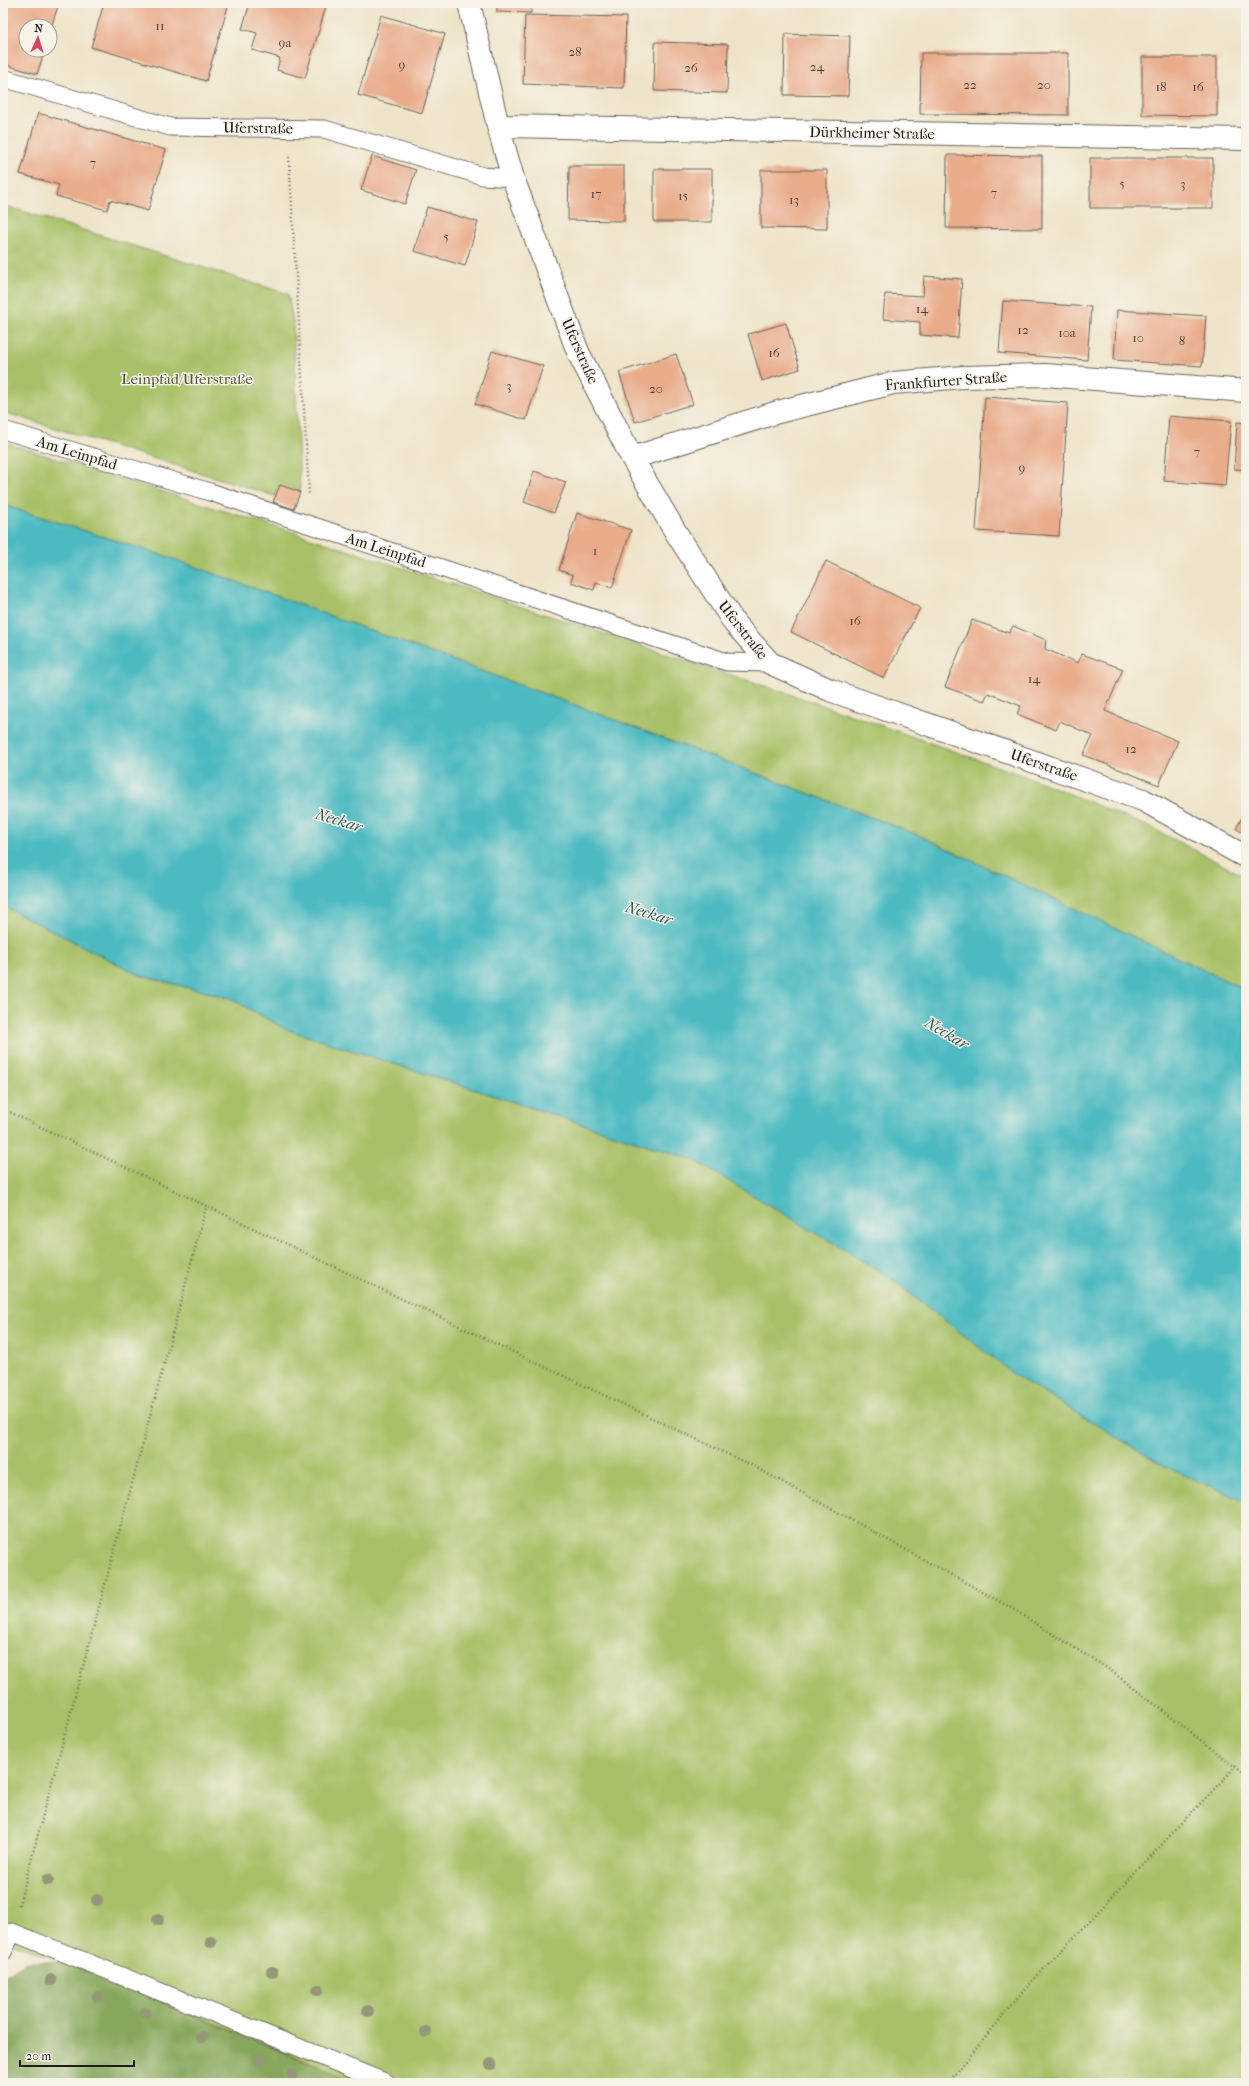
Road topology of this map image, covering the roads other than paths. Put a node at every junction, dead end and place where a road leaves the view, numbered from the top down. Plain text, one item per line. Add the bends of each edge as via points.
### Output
1 (469, 3) edge
2 (3, 78) edge
3 (498, 126) junction
4 (1246, 139) edge
5 (513, 178) junction
6 (1246, 391) edge
7 (3, 430) edge
8 (632, 458) junction
9 (770, 663) junction
10 (1246, 857) edge
11 (3, 1952) edge
12 (386, 2083) edge

1 - 3 street, Uferstraße
2 - 5 lane, Uferstraße via 170,127 324,129 483,176
3 - 4 street, Dürkheimer Straße
3 - 5 street, Uferstraße
5 - 8 street, Uferstraße via 578,352
6 - 8 street, Frankfurter Straße via 1045,376 963,377 893,383 778,412
7 - 9 lane, Am Leinpfad via 210,492 727,662
8 - 9 street, Uferstraße via 735,624
9 - 10 street, Uferstraße via 830,690 1143,800
11 - 12 lane via 12,1932

